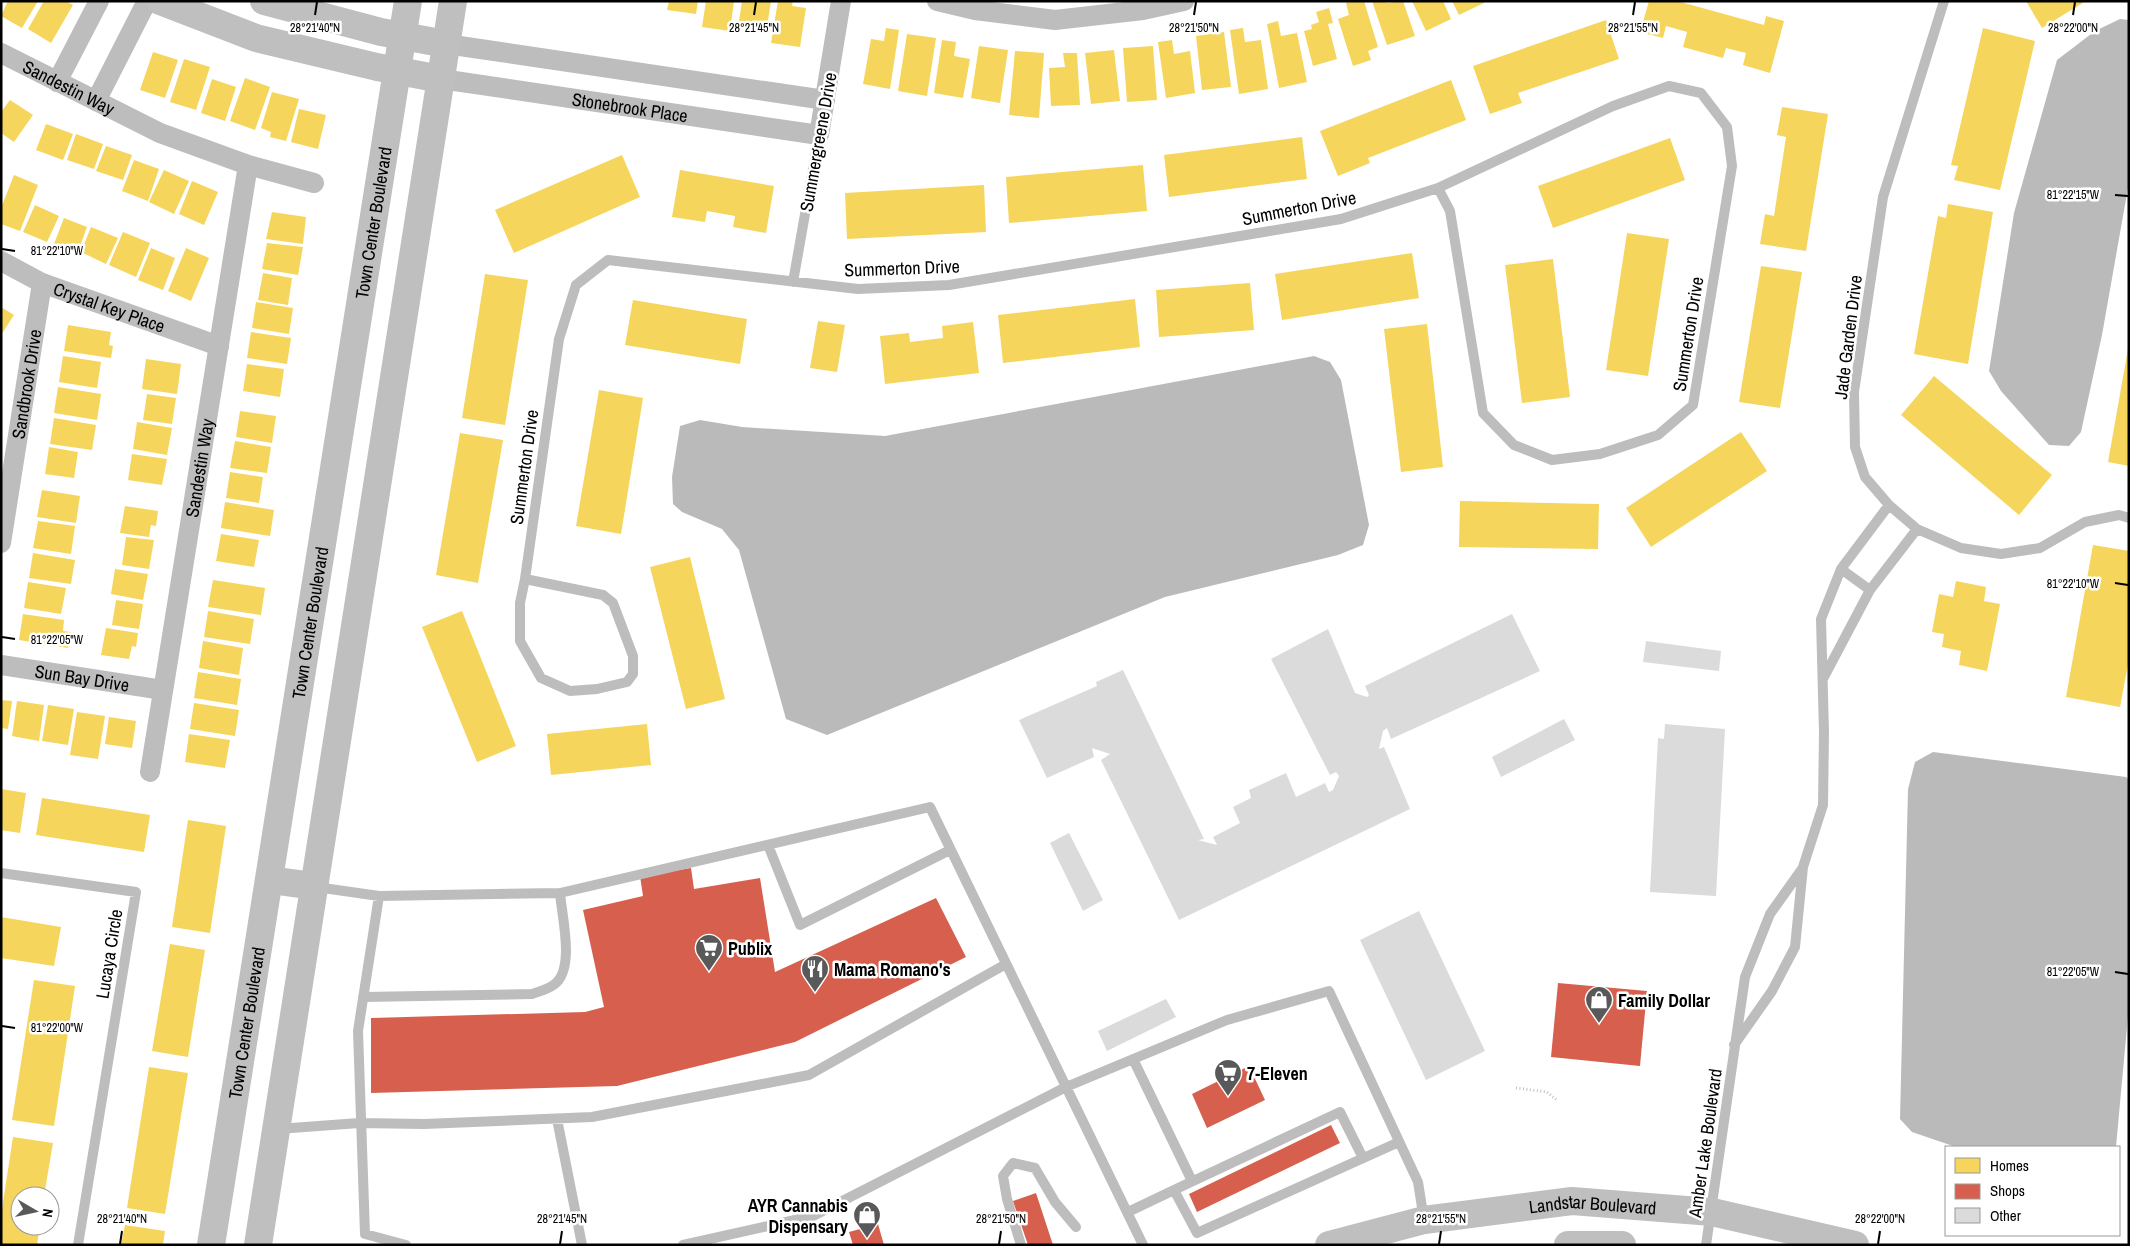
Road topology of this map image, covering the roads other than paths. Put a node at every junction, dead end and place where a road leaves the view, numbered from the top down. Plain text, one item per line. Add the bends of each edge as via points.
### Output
1 (99, 1) edge
2 (147, 1) edge
3 (160, 1) edge
4 (264, 1) edge
5 (408, 1) edge
6 (453, 1) edge
7 (841, 1) edge
8 (937, 1) edge
9 (1184, 1) edge
10 (1944, 1) edge
11 (403, 36) junction
12 (446, 44) junction
13 (1, 53) edge
14 (397, 71) junction
15 (441, 79) junction
16 (57, 82) junction
17 (825, 100) junction
18 (96, 101) junction
19 (820, 136) junction
20 (248, 165) junction
21 (314, 183) dead end
22 (1438, 188) junction
23 (1, 261) edge
24 (793, 282) junction
25 (42, 283) junction
26 (219, 346) junction
27 (1889, 505) junction
28 (2129, 518) edge
29 (1917, 529) junction
30 (1, 542) edge
31 (1841, 569) junction
32 (524, 579) junction
33 (1870, 590) junction
34 (1, 665) edge
35 (1824, 678) junction
36 (163, 690) junction
37 (150, 772) dead end
38 (768, 845) junction
39 (950, 850) junction
40 (1803, 866) junction
41 (1, 873) edge
42 (270, 880) junction
43 (314, 886) junction
44 (560, 894) junction
45 (379, 896) junction
46 (1006, 964) junction
47 (364, 997) junction
48 (1734, 1045) junction
49 (1133, 1059) junction
50 (1066, 1087) junction
51 (557, 1119) junction
52 (359, 1123) junction
53 (276, 1129) junction
54 (1399, 1142) junction
55 (1363, 1158) junction
56 (1192, 1181) junction
57 (1174, 1190) junction
58 (1128, 1212) junction
59 (1712, 1212) junction
60 (1424, 1220) junction
61 (1076, 1227) dead end
62 (78, 1245) edge
63 (212, 1245) edge
64 (258, 1245) edge
65 (406, 1245) edge
66 (582, 1245) edge
67 (683, 1245) edge
68 (1021, 1245) edge
69 (1144, 1245) edge
70 (1329, 1245) edge
71 (1568, 1245) edge
72 (1622, 1245) edge
73 (1706, 1245) edge
74 (1855, 1245) edge

1 - 16 street
2 - 18 street
3 - 14 main road via 256,38
4 - 11 main road
5 - 11 main road, Town Center Boulevard
6 - 12 main road
7 - 17 street, Summergreene Drive
8 - 9 street via 975,10 1055,20 1143,10
10 - 27 lane, Jade Garden Drive via 1883,197 1854,392 1856,447 1865,477
11 - 12 main road
11 - 14 main road, Town Center Boulevard
12 - 15 main road
12 - 17 street, Stonebrook Place
13 - 16 street, Sandestin Way
14 - 15 main road
14 - 42 main road, Town Center Boulevard
15 - 19 street, Stonebrook Place
15 - 43 main road
16 - 18 street, Sandestin Way
17 - 19 street, Summergreene Drive
18 - 20 street, Sandestin Way via 160,133
19 - 24 lane, Summergreene Drive
20 - 21 street, Sandestin Way
20 - 26 street, Sandestin Way
22 - 22 lane, Summerton Drive via 1450,211 1483,413 1514,444 1552,460 1600,454 1658,436 1693,404 1732,166 1727,127 1701,94 1669,86 1613,106
22 - 24 lane, Summerton Drive via 1341,220 949,285 858,289
23 - 25 street, Crystal Key Place
24 - 32 lane, Summerton Drive via 608,260 576,285 559,340
25 - 26 street, Crystal Key Place
25 - 30 street, Sandbrook Drive
26 - 36 street, Sandestin Way
27 - 29 lane, Jade Garden Drive
27 - 31 lane, Amber Lake Boulevard
28 - 29 lane, Jade Garden Drive via 2119,515 2085,522 2040,548 2001,554 1961,548
29 - 33 lane, Amber Lake Boulevard
31 - 33 lane
31 - 35 lane, Amber Lake Boulevard via 1821,619
32 - 32 lane, Summerton Drive via 520,641 541,678 570,691 597,690 627,682 633,674 632,656 613,603 603,595
33 - 35 lane, Amber Lake Boulevard
34 - 36 street, Sun Bay Drive
35 - 40 lane, Amber Lake Boulevard via 1823,805
36 - 37 street, Sandestin Way
38 - 39 lane via 930,807
38 - 39 lane via 800,925
38 - 44 lane
39 - 46 lane
40 - 48 lane, Amber Lake Boulevard via 1770,914 1745,977
40 - 48 lane, Amber Lake Boulevard via 1795,947 1772,991
41 - 62 lane, Lucaya Circle via 136,892
42 - 43 main road
42 - 63 main road, Town Center Boulevard
43 - 45 lane
43 - 53 main road
44 - 45 lane
44 - 47 lane via 565,971 556,983 546,989 532,994
45 - 47 lane
46 - 50 lane
46 - 51 lane via 809,1075 592,1117
47 - 52 lane via 358,1031
48 - 59 lane, Amber Lake Boulevard
49 - 50 lane
49 - 54 lane via 1227,1020 1329,991
49 - 56 lane
50 - 58 lane
50 - 67 lane via 814,1216
51 - 52 lane
51 - 66 lane
52 - 53 lane
52 - 65 lane via 364,1234
53 - 64 main road
54 - 55 lane
54 - 60 lane via 1418,1182
55 - 56 lane via 1340,1112
55 - 57 lane via 1197,1233
56 - 57 lane
57 - 58 lane
58 - 69 lane
59 - 60 main road, Landstar Boulevard via 1572,1201
59 - 73 lane, Amber Lake Boulevard
59 - 74 main road, Landstar Boulevard
60 - 70 main road, Landstar Boulevard
61 - 68 lane via 1054,1202 1035,1168 1013,1164 1003,1176
71 - 72 main road, Landstar Boulevard

